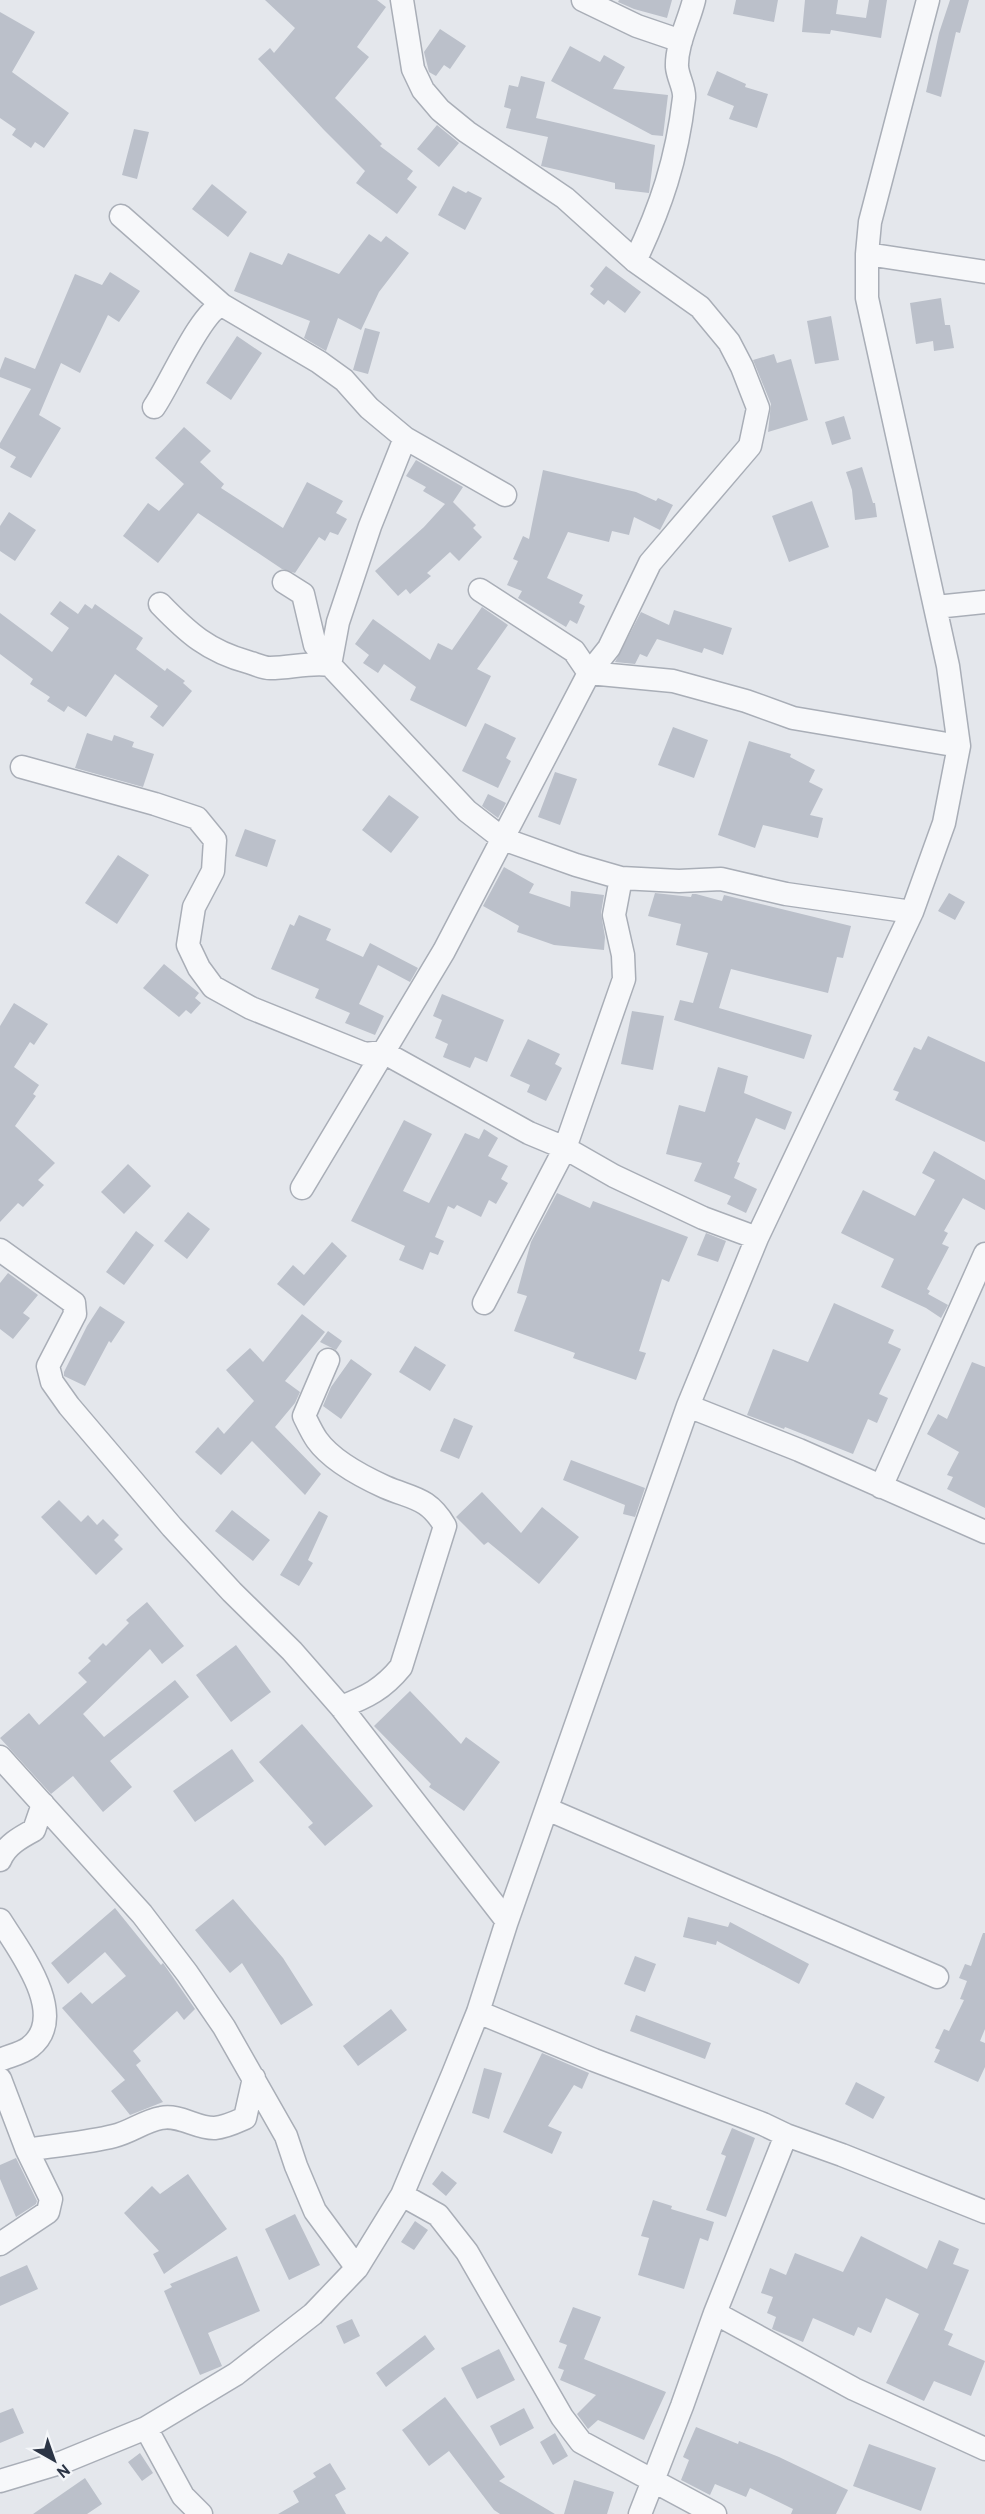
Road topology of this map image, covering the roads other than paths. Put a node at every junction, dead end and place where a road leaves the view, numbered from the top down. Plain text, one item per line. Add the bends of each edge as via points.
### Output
1 (402, 0) edge
2 (583, 0) edge
3 (694, 0) edge
4 (928, 0) edge
5 (681, 41) junction
6 (121, 216) dead end
7 (867, 254) junction
8 (635, 261) junction
9 (985, 272) edge
10 (222, 305) junction
11 (154, 407) dead end
12 (405, 438) junction
13 (505, 495) dead end
14 (284, 582) dead end
15 (480, 590) dead end
16 (985, 602) edge
17 (160, 604) dead end
18 (936, 607) junction
19 (330, 665) junction
20 (589, 673) junction
21 (959, 746) junction
22 (22, 767) dead end
23 (503, 839) junction
24 (621, 878) junction
25 (912, 912) junction
26 (383, 1052) junction
27 (565, 1148) junction
28 (302, 1188) dead end
29 (757, 1238) junction
30 (0, 1250) edge
31 (985, 1254) edge
32 (484, 1303) dead end
33 (328, 1360) dead end
34 (688, 1406) junction
35 (880, 1487) junction
36 (985, 1532) edge
37 (341, 1707) junction
38 (0, 1757) edge
39 (43, 1804) junction
40 (548, 1809) junction
41 (0, 1860) edge
42 (0, 1920) edge
43 (507, 1921) junction
44 (937, 1977) dead end
45 (478, 2012) junction
46 (0, 2060) edge
47 (254, 2078) junction
48 (0, 2079) edge
49 (786, 2135) junction
50 (27, 2150) junction
51 (402, 2194) junction
52 (985, 2212) edge
53 (0, 2244) edge
54 (357, 2268) junction
55 (715, 2313) junction
56 (146, 2428) junction
57 (985, 2449) edge
58 (653, 2479) junction
59 (0, 2481) edge
60 (201, 2514) edge
61 (640, 2514) edge
62 (715, 2514) edge

1 - 8 street via 413,69 423,90 440,110 565,198
2 - 5 street
3 - 5 street
4 - 7 street via 879,182
5 - 8 street via 677,67 685,95 674,163
6 - 10 street
7 - 9 street
7 - 18 street via 867,298
8 - 20 street via 700,307 729,342 758,408 750,446 650,563 609,648
10 - 11 street via 214,307 196,332
10 - 12 street via 344,380 369,408
12 - 13 street
12 - 19 street via 338,622
14 - 19 street via 303,594 315,645
15 - 20 street via 574,651
16 - 18 street
17 - 19 street via 188,633 234,659 267,668 313,662
18 - 21 street
19 - 23 street via 467,811
20 - 21 street via 673,681 746,700 793,718
20 - 23 street
21 - 25 street via 944,823
22 - 26 street via 197,818 215,840 213,871 194,907 188,945 213,987 251,1008 365,1054
23 - 24 street
23 - 26 street via 444,951
24 - 25 street via 721,879 786,894
24 - 27 street via 614,915 624,979
25 - 29 street
26 - 27 street via 529,1133
26 - 28 street
27 - 29 street via 703,1218
27 - 32 street
29 - 34 street
30 - 37 street via 74,1303 75,1314 48,1366 52,1382 69,1406 172,1527
31 - 35 street
33 - 37 street via 304,1416 318,1442 339,1461 430,1506 445,1526 401,1667 369,1696
34 - 35 street via 799,1449
34 - 40 street
35 - 36 street
37 - 43 street
38 - 39 street
39 - 41 street via 34,1830 3,1852
39 - 47 street via 142,1914 188,1973
40 - 43 street
40 - 44 street
42 - 46 street via 37,1981 46,2021 30,2048
43 - 45 street
45 - 49 street
45 - 51 street
47 - 50 street via 245,2118 229,2125 213,2128 164,2117 111,2137
47 - 54 street via 286,2136 315,2211
48 - 50 street
49 - 52 street
49 - 55 street
50 - 53 street via 51,2199 48,2212
51 - 54 street
51 - 58 street via 438,2216 467,2252 562,2417 581,2442
54 - 56 street via 314,2314 236,2374
55 - 57 street via 854,2389
55 - 58 street
56 - 59 street via 63,2462
56 - 60 street via 183,2496
58 - 61 street
58 - 62 street

